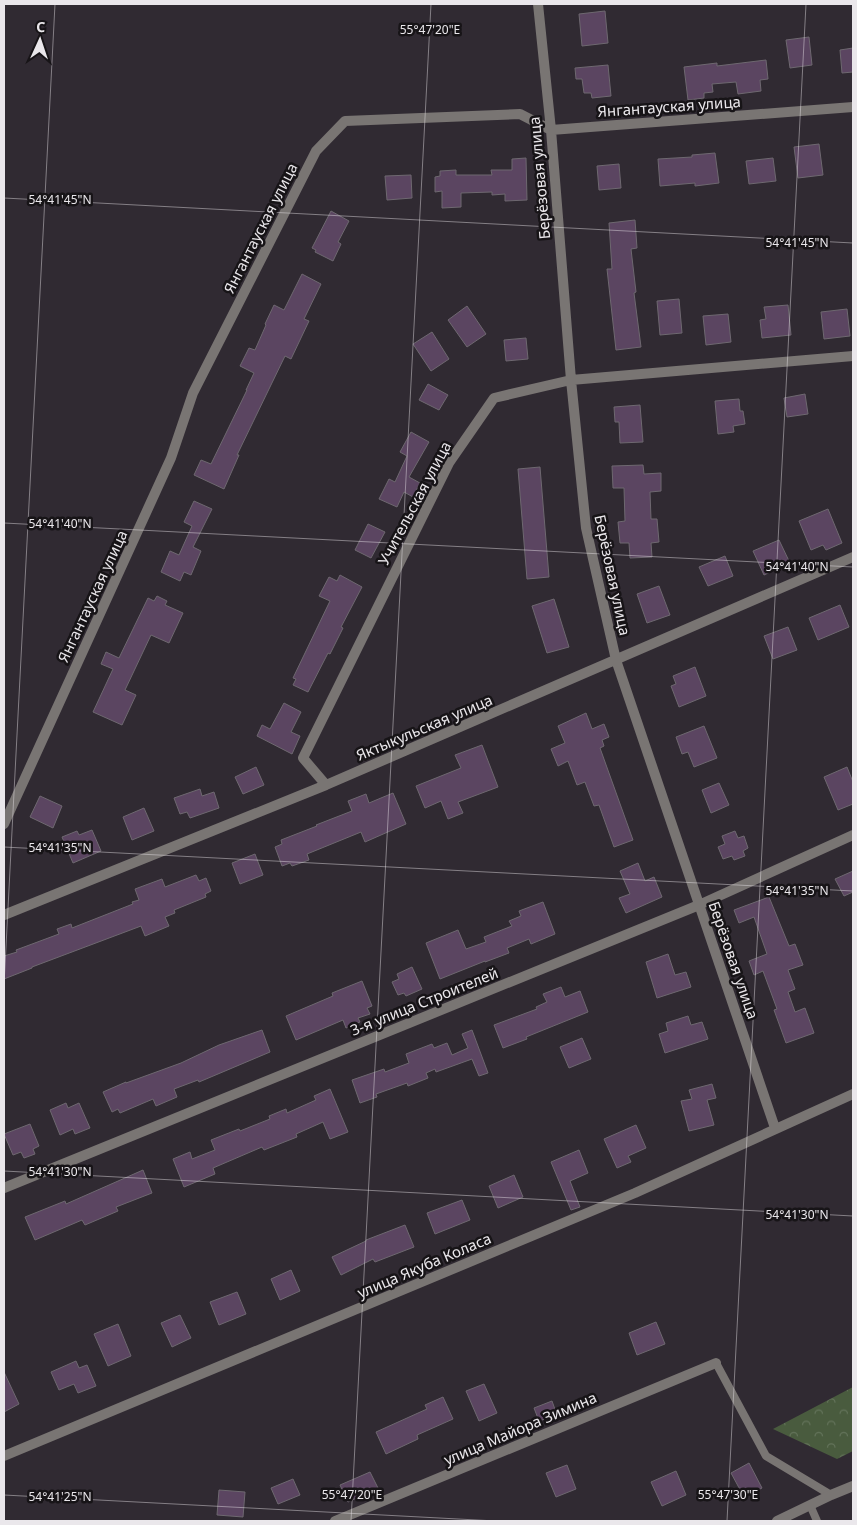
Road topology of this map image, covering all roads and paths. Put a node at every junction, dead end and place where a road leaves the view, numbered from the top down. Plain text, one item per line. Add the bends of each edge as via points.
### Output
1 (538, 4) edge
2 (853, 107) edge
3 (550, 130) junction
4 (853, 356) edge
5 (571, 380) junction
6 (853, 557) edge
7 (616, 660) junction
8 (326, 785) junction
9 (4, 824) edge
10 (853, 835) edge
11 (699, 905) junction
12 (4, 914) edge
13 (853, 1094) edge
14 (775, 1128) junction
15 (4, 1188) edge
16 (716, 1363) joint
17 (4, 1456) edge
18 (853, 1486) edge
19 (831, 1495) junction
20 (810, 1505) junction
21 (335, 1521) edge
22 (777, 1521) edge
23 (817, 1521) edge

1 - 3 street, Берёзовая улица
2 - 3 street, Янгантауская улица
3 - 5 street, Берёзовая улица
3 - 9 street, Янгантауская улица via 520,114 345,121 316,151 193,393 172,458
4 - 5 street, Учительская улица
5 - 7 street, Берёзовая улица via 586,528
5 - 8 street, Учительская улица via 494,398 449,463 303,758
6 - 7 street, Яктыкульская улица
7 - 8 street, Яктыкульская улица
7 - 11 street, Берёзовая улица
8 - 12 street, Яктыкульская улица
10 - 11 street, 3-я улица Строителей
11 - 14 street, Берёзовая улица
11 - 15 street, 3-я улица Строителей
13 - 14 street, улица Якуба Коласа
14 - 17 street, улица Якуба Коласа via 634,1193
16 - 19 lane via 766,1456
16 - 21 street, улица Майора Зимина
18 - 19 street
19 - 20 street
20 - 22 street
20 - 23 lane

